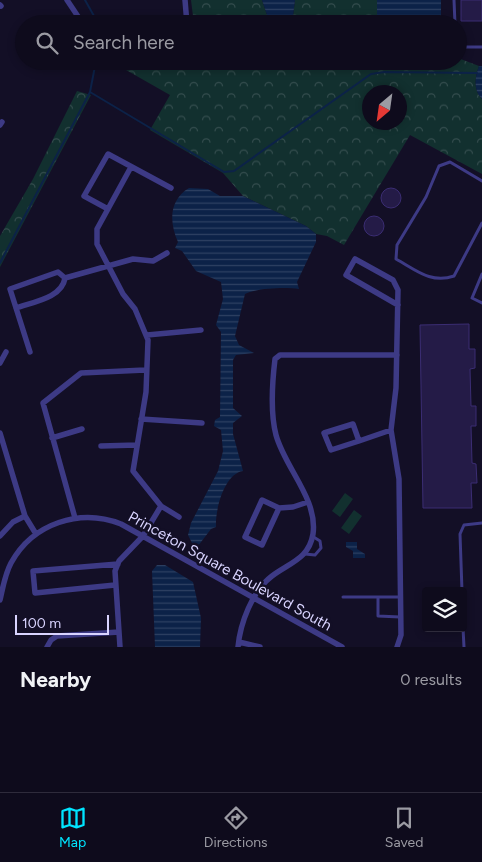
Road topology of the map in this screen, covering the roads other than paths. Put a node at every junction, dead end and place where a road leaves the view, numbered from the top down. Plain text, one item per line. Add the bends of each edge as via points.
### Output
1 (67, 0) edge
2 (185, 0) edge
3 (454, 0) edge
4 (77, 15) edge
5 (186, 15) edge
6 (455, 15) edge
7 (467, 47) edge
8 (482, 47) edge
9 (131, 167) junction
10 (482, 181) edge
11 (171, 188) dead end
12 (108, 209) junction
13 (482, 223) edge
14 (167, 253) dead end
15 (109, 267) junction
16 (482, 274) edge
17 (65, 278) junction
18 (482, 303) edge
19 (398, 305) junction
20 (16, 308) junction
21 (201, 330) dead end
22 (147, 335) junction
23 (6, 352) dead end
24 (30, 352) dead end
25 (397, 355) junction
26 (0, 363) edge
27 (145, 370) junction
28 (141, 419) junction
29 (202, 423) dead end
30 (82, 429) dead end
31 (391, 430) junction
32 (0, 433) edge
33 (52, 438) junction
34 (359, 441) junction
35 (137, 445) junction
36 (102, 446) dead end
37 (308, 502) junction
38 (162, 506) junction
39 (279, 508) junction
40 (25, 516) junction
41 (180, 517) dead end
42 (75, 518) junction
43 (482, 523) edge
44 (36, 534) junction
45 (0, 536) edge
46 (143, 536) junction
47 (312, 536) junction
48 (304, 554) junction
49 (118, 564) junction
50 (115, 585) junction
51 (462, 587) edge
52 (343, 596) dead end
53 (378, 597) junction
54 (401, 597) junction
55 (255, 598) junction
56 (0, 600) edge
57 (401, 617) junction
58 (119, 632) junction
59 (463, 632) edge
60 (239, 645) edge
61 (47, 647) edge
62 (120, 647) edge
63 (260, 647) edge
64 (342, 647) edge
65 (397, 647) edge
66 (464, 647) edge

1 - 4 street
2 - 5 street
3 - 6 lane
7 - 8 lane
9 - 11 street
9 - 12 street
9 - 12 street via 108,154 84,196
10 - 13 lane via 450,162 439,166 426,197 398,245 396,259 423,275 440,280 454,276
12 - 15 street via 96,232 96,240
14 - 15 street via 153,261 139,258
15 - 17 street
15 - 22 street
16 - 18 lane via 472,298
17 - 20 street via 64,285 55,294
17 - 20 street via 58,272 10,290
19 - 19 street via 398,290 393,280 355,259 346,276
19 - 25 street
20 - 24 street
21 - 22 street
22 - 27 street
23 - 26 street
25 - 31 street
25 - 37 street via 280,355 275,359 273,417 276,436
27 - 28 street via 146,392
27 - 33 street via 74,376 44,402
28 - 29 street
28 - 35 street
30 - 33 street
31 - 34 street
31 - 54 street via 399,479
32 - 40 street
33 - 42 street
34 - 34 street via 331,450 324,433 353,424
35 - 36 street
35 - 38 street via 133,471
37 - 39 street
37 - 47 street via 314,525
38 - 41 street
38 - 46 street
39 - 39 street via 262,500 245,537 262,545
40 - 44 street
40 - 45 street via 13,522
42 - 44 street, Princeton Square Boulevard South
42 - 46 street, Princeton Square Boulevard South via 110,520
43 - 51 lane via 464,525 460,534
44 - 56 street, Princeton Square Boulevard South via 21,547 11,564
46 - 49 street
46 - 55 street, Princeton Square Boulevard South
47 - 48 street
47 - 48 lane via 320,541 319,552 311,556
48 - 55 street via 272,575
49 - 50 street
49 - 50 street via 33,571 36,593
50 - 58 street
52 - 53 lane
53 - 54 lane
53 - 57 lane via 378,616
54 - 57 street
55 - 60 street via 244,622
55 - 64 street, Princeton Square Boulevard South
57 - 65 street
58 - 61 street via 57,636
58 - 62 street
59 - 66 lane
60 - 63 street

